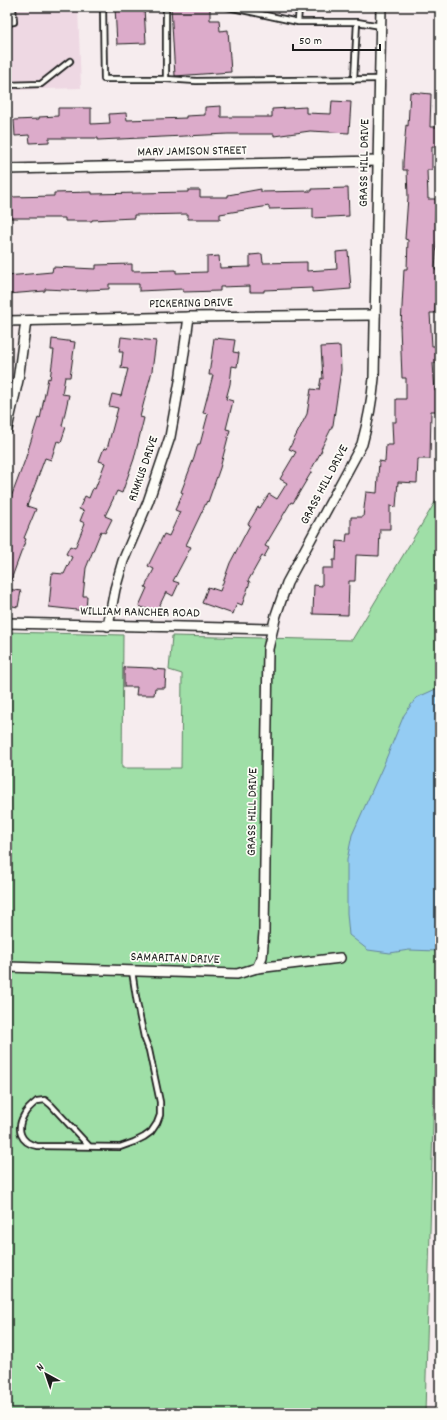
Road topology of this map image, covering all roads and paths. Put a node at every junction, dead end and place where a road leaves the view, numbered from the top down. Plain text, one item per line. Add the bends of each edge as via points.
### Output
1 (13, 7) edge
2 (103, 7) edge
3 (166, 7) edge
4 (228, 7) edge
5 (299, 7) edge
6 (381, 7) edge
7 (298, 22) junction
8 (357, 22) junction
9 (7, 23) edge
10 (381, 26) junction
11 (70, 61) dead end
12 (166, 79) junction
13 (354, 80) junction
14 (380, 80) junction
15 (7, 85) edge
16 (378, 161) junction
17 (7, 169) edge
18 (375, 315) junction
19 (189, 317) junction
20 (7, 321) edge
21 (26, 321) junction
22 (7, 429) edge
23 (7, 623) edge
24 (108, 626) junction
25 (272, 629) junction
26 (340, 958) dead end
27 (7, 967) edge
28 (257, 968) junction
29 (132, 971) junction
30 (89, 1146) junction

1 - 9 lane via 14,22
2 - 12 lane via 104,79
3 - 12 lane
4 - 7 lane
5 - 7 lane
6 - 10 street, GRASS HILL DRIVE
7 - 8 lane
8 - 10 lane
8 - 13 lane
10 - 14 street, GRASS HILL DRIVE
11 - 15 lane via 41,84
12 - 13 lane
13 - 14 lane
14 - 16 street, GRASS HILL DRIVE
16 - 17 street, MARY JAMISON STREET
16 - 18 street, GRASS HILL DRIVE
18 - 19 street, PICKERING DRIVE
18 - 25 street, GRASS HILL DRIVE via 372,401 362,444 287,583
19 - 21 street, PICKERING DRIVE
19 - 24 street, RIMKUS DRIVE via 170,437 148,502 123,561 114,589
20 - 21 street, PICKERING DRIVE
21 - 22 street via 18,380
23 - 24 street, WILLIAM RANCHER ROAD
24 - 25 street, WILLIAM RANCHER ROAD
25 - 28 street, GRASS HILL DRIVE via 268,649 264,932 262,957
26 - 28 street, SAMARITAN DRIVE
27 - 29 street, SAMARITAN DRIVE
28 - 29 street, SAMARITAN DRIVE via 236,974
29 - 30 lane via 144,1037 157,1084 160,1115 151,1132 134,1142 120,1147
30 - 30 lane via 30,1145 21,1136 24,1114 37,1100 45,1100

